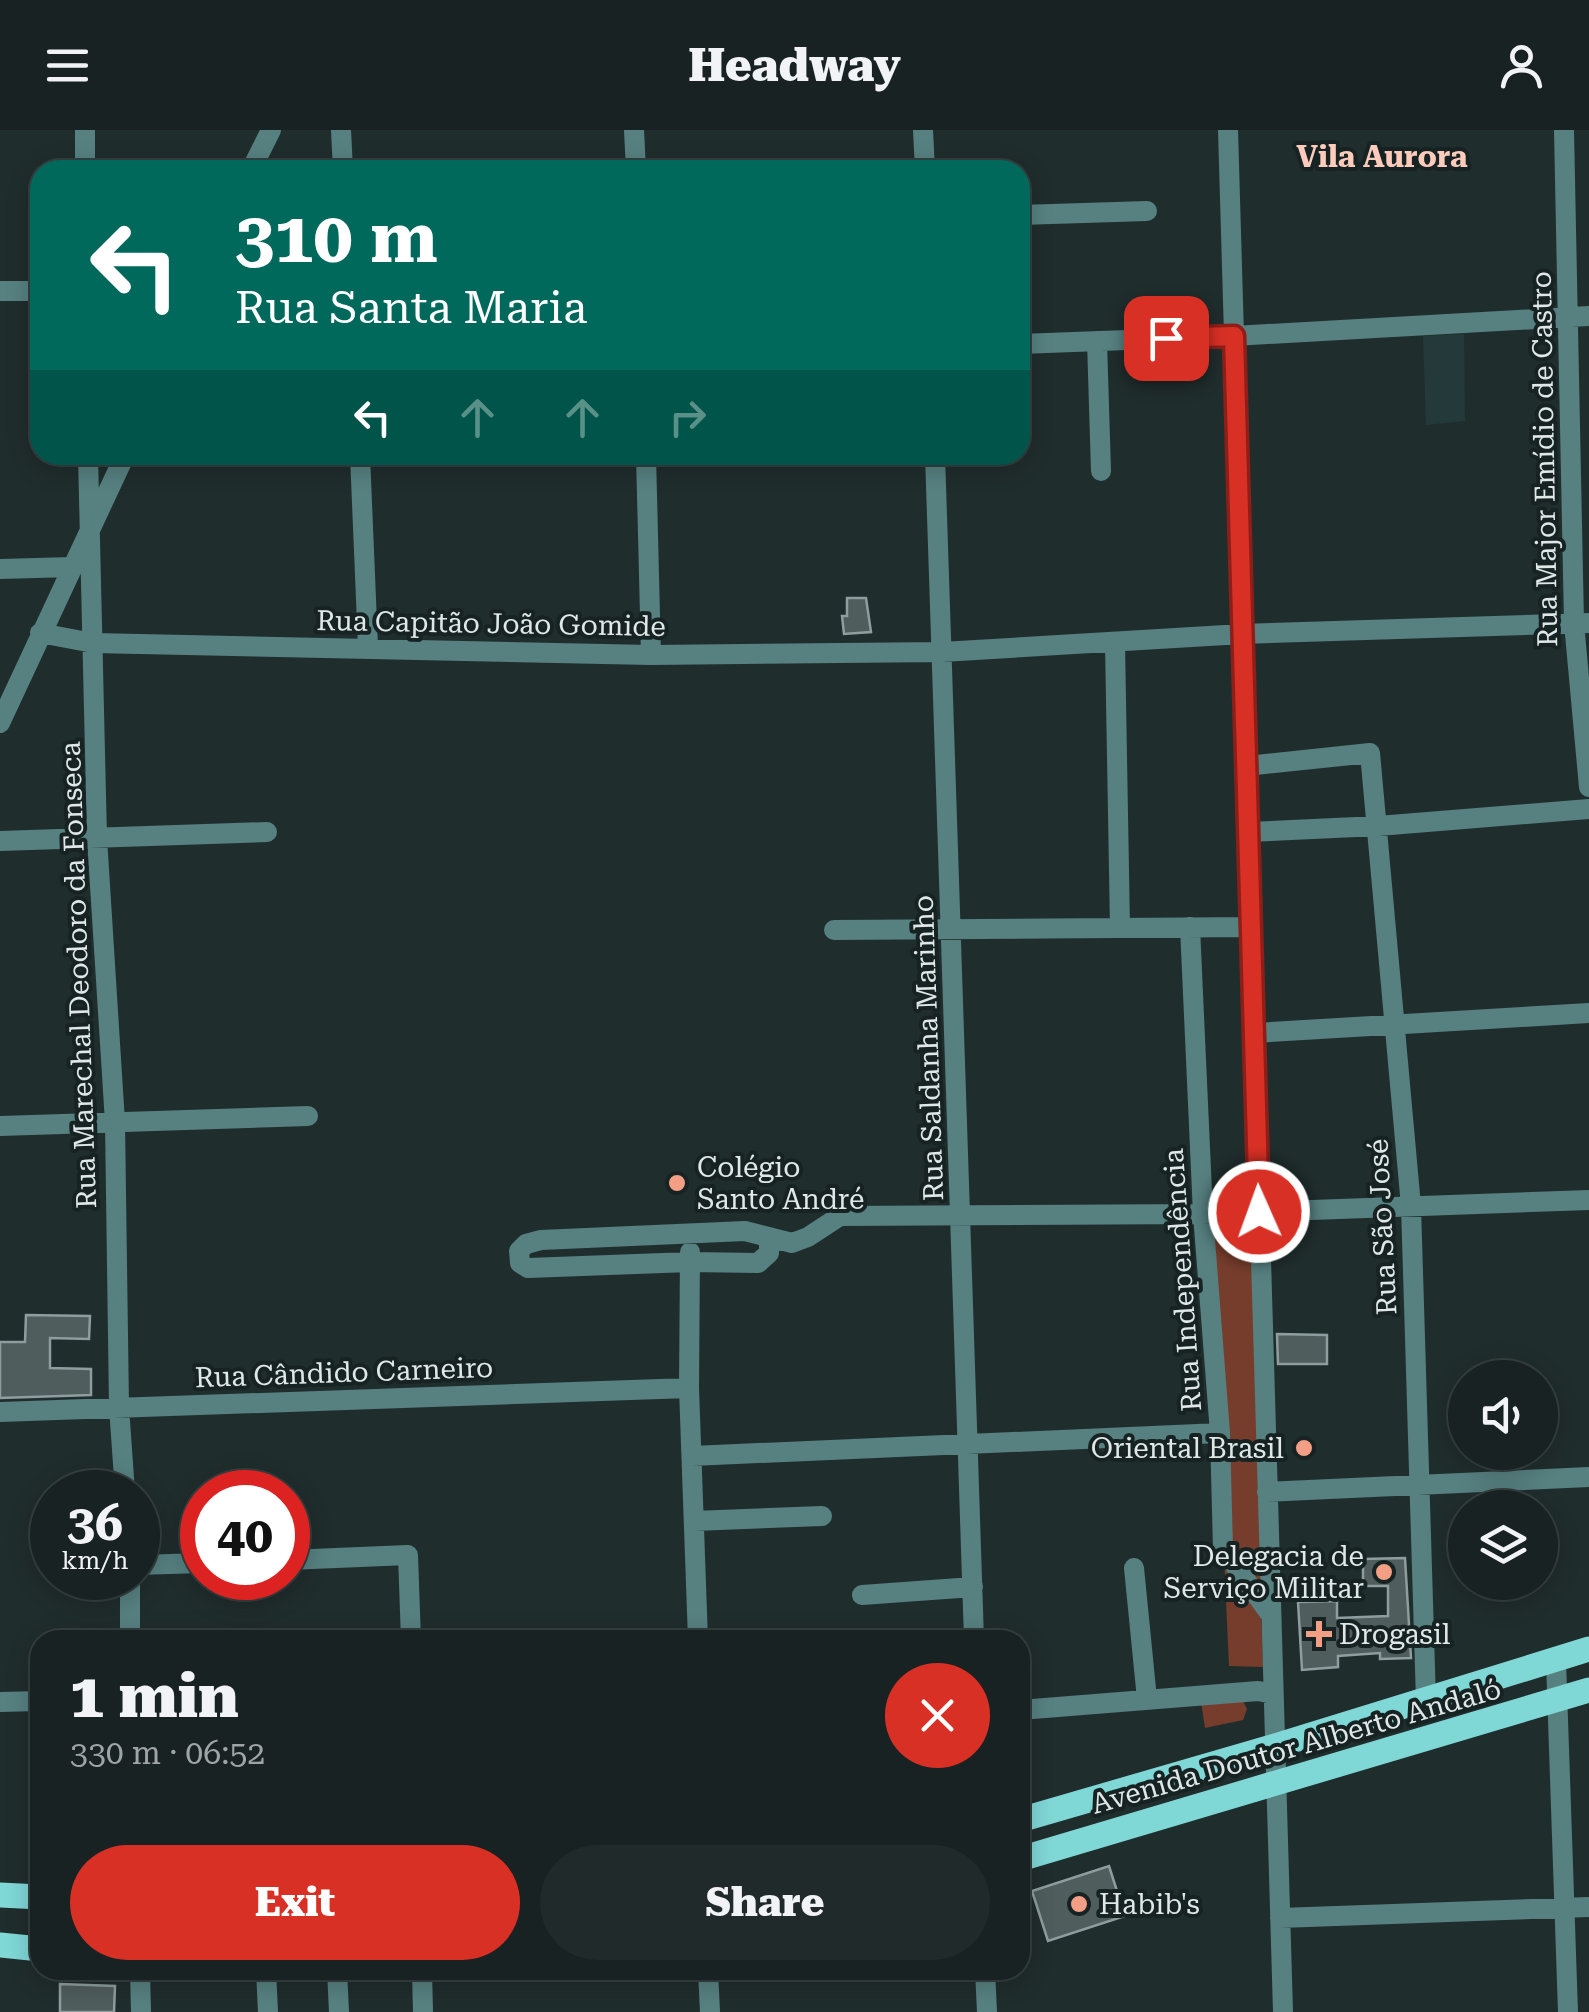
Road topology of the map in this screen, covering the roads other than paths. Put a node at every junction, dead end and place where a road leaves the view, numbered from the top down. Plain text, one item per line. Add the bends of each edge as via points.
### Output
1 (85, 130) edge
2 (271, 130) edge
3 (341, 130) edge
4 (634, 130) edge
5 (924, 130) edge
6 (1228, 130) edge
7 (1564, 130) edge
8 (85, 160) edge
9 (256, 160) edge
10 (343, 160) edge
11 (636, 160) edge
12 (925, 160) edge
13 (1148, 211) dead end
14 (1030, 215) edge
15 (0, 291) edge
16 (30, 291) edge
17 (1579, 316) edge
18 (1234, 336) junction
19 (1097, 341) junction
20 (1030, 344) edge
21 (88, 465) edge
22 (120, 465) edge
23 (360, 465) edge
24 (646, 465) edge
25 (935, 465) edge
26 (1100, 472) dead end
27 (89, 533) junction
28 (72, 567) junction
29 (0, 569) edge
30 (1581, 623) edge
31 (40, 633) junction
32 (1242, 634) junction
33 (92, 643) junction
34 (1115, 643) junction
35 (368, 646) junction
36 (942, 652) junction
37 (650, 655) junction
38 (0, 723) edge
39 (1246, 766) junction
40 (1589, 786) edge
41 (1589, 809) edge
42 (1378, 826) junction
43 (267, 832) dead end
44 (1248, 832) junction
45 (97, 838) junction
46 (0, 841) edge
47 (1190, 927) junction
48 (1251, 927) junction
49 (1120, 928) junction
50 (834, 930) dead end
51 (952, 931) junction
52 (1589, 1013) edge
53 (1395, 1024) junction
54 (1254, 1033) junction
55 (308, 1116) dead end
56 (115, 1122) junction
57 (0, 1126) edge
58 (1589, 1200) edge
59 (1411, 1206) junction
60 (1259, 1212) junction
61 (1204, 1214) junction
62 (961, 1216) junction
63 (690, 1235) junction
64 (651, 1236) junction
65 (598, 1238) junction
66 (769, 1239) junction
67 (690, 1262) junction
68 (652, 1263) junction
69 (597, 1265) junction
70 (689, 1388) junction
71 (119, 1408) junction
72 (0, 1412) edge
73 (1220, 1433) junction
74 (968, 1444) junction
75 (692, 1456) junction
76 (123, 1470) edge
77 (1589, 1477) edge
78 (1420, 1485) junction
79 (1268, 1492) junction
80 (822, 1516) dead end
81 (694, 1521) junction
82 (310, 1559) edge
83 (1134, 1568) dead end
84 (972, 1587) junction
85 (862, 1595) dead end
86 (130, 1600) edge
87 (1271, 1615) junction
88 (130, 1630) edge
89 (411, 1630) edge
90 (698, 1630) edge
91 (974, 1630) edge
92 (1589, 1649) edge
93 (1556, 1661) junction
94 (1589, 1690) edge
95 (1273, 1694) junction
96 (1147, 1699) junction
97 (30, 1700) edge
98 (1558, 1700) junction
99 (1426, 1701) junction
100 (0, 1702) edge
101 (1030, 1709) edge
102 (1275, 1746) junction
103 (1274, 1783) junction
104 (1030, 1817) edge
105 (1030, 1855) edge
106 (0, 1895) edge
107 (30, 1896) edge
108 (1589, 1906) edge
109 (1564, 1908) junction
110 (1280, 1918) junction
111 (0, 1946) edge
112 (30, 1948) edge
113 (140, 1980) edge
114 (266, 1980) edge
115 (338, 1980) edge
116 (422, 1980) edge
117 (708, 1980) edge
118 (986, 1980) edge
119 (141, 2012) edge
120 (268, 2012) edge
121 (340, 2012) edge
122 (423, 2012) edge
123 (710, 2012) edge
124 (987, 2012) edge
125 (1283, 2012) edge
126 (1568, 2012) edge

1 - 8 street
2 - 9 street
3 - 10 street
4 - 11 street
5 - 12 street
6 - 18 street
7 - 17 street, Rua Major Emídio de Castro
13 - 14 street
15 - 16 street
17 - 18 street
17 - 30 street, Rua Major Emídio de Castro
18 - 19 street
18 - 32 street
19 - 20 street
19 - 26 street
21 - 27 street, Rua Marechal Deodoro da Fonseca
22 - 27 street
23 - 35 street
24 - 37 street
25 - 36 street, Rua Saldanha Marinho
27 - 28 street
27 - 33 street, Rua Marechal Deodoro da Fonseca
28 - 29 street
28 - 31 street
30 - 32 street, Rua Capitão João Gomide
30 - 40 street, Rua Major Emídio de Castro
31 - 33 street, Rua Capitão João Gomide
31 - 38 street
32 - 34 street, Rua Capitão João Gomide
32 - 39 street
33 - 35 street, Rua Capitão João Gomide
33 - 45 street, Rua Marechal Deodoro da Fonseca
34 - 36 street, Rua Capitão João Gomide
34 - 49 street
35 - 37 street, Rua Capitão João Gomide
36 - 37 street, Rua Capitão João Gomide
36 - 51 street, Rua Saldanha Marinho
39 - 42 street, Rua São José via 1370,752
39 - 44 street
41 - 42 street
42 - 44 street
42 - 53 street, Rua São José
43 - 45 street
44 - 48 street
45 - 46 street
45 - 56 street, Rua Marechal Deodoro da Fonseca
47 - 48 street
47 - 49 street
47 - 61 street, Rua Independência
48 - 54 street
49 - 51 street
50 - 51 street
51 - 62 street, Rua Saldanha Marinho
52 - 53 street
53 - 54 street
53 - 59 street, Rua São José
54 - 60 street
55 - 56 street
56 - 57 street
56 - 71 street, Rua Marechal Deodoro da Fonseca
58 - 59 street
59 - 60 street
59 - 78 street, Rua São José
60 - 61 street
60 - 79 street
61 - 62 street
61 - 73 street, Rua Independência
62 - 66 street via 840,1216 792,1243
62 - 74 street, Rua Saldanha Marinho
63 - 64 street
63 - 66 street via 746,1231
63 - 67 street
64 - 65 street
64 - 68 street
65 - 69 street
65 - 69 street via 541,1240 519,1251 520,1264 528,1268
66 - 67 street via 769,1252 758,1263
67 - 68 street
67 - 70 street
68 - 69 street
70 - 71 street, Rua Cândido Carneiro
70 - 75 street
71 - 72 street, Rua Cândido Carneiro
71 - 76 street, Rua Marechal Deodoro da Fonseca
73 - 74 street
73 - 87 street, Rua Independência via 1223,1549
74 - 75 street
74 - 84 street, Rua Saldanha Marinho
75 - 81 street
77 - 78 street
78 - 79 street
78 - 99 street, Rua São José
79 - 87 street
80 - 81 street
81 - 90 street
82 - 89 street via 408,1555
83 - 96 street
84 - 85 street
84 - 91 street, Rua Saldanha Marinho
86 - 88 street
87 - 95 street
92 - 93 main road, Avenida Doutor Alberto Andaló
93 - 98 street
93 - 99 main road, Avenida Doutor Alberto Andaló
94 - 98 main road, Avenida Doutor Alberto Andaló
95 - 96 street
95 - 102 street
96 - 101 street
97 - 100 street
98 - 103 main road, Avenida Doutor Alberto Andaló
98 - 109 street
99 - 102 main road, Avenida Doutor Alberto Andaló
102 - 103 street
102 - 104 main road, Avenida Doutor Alberto Andaló
103 - 105 main road, Avenida Doutor Alberto Andaló
103 - 110 street
106 - 107 main road
108 - 109 street
109 - 110 street
109 - 126 street
110 - 125 street
111 - 112 main road
113 - 119 street
114 - 120 street
115 - 121 street
116 - 122 street
117 - 123 street
118 - 124 street

